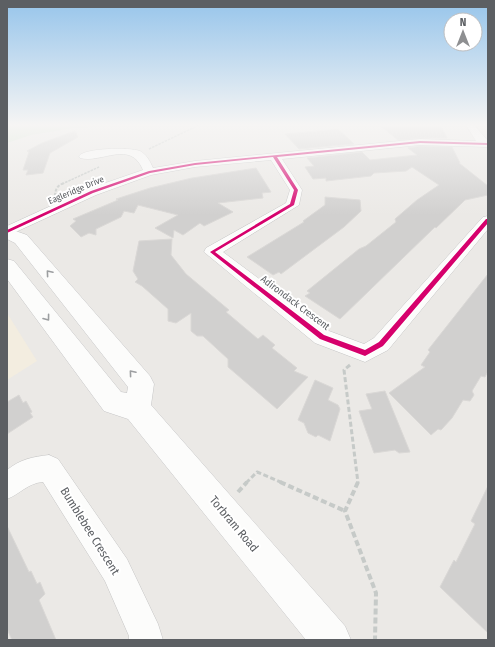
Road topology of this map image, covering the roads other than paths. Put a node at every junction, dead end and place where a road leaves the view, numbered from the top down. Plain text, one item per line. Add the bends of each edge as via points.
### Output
1 (97, 155) edge
2 (139, 155) edge
3 (292, 155) edge
4 (84, 156) dead end
5 (275, 157) junction
6 (149, 172) junction
7 (488, 220) edge
8 (7, 232) edge
9 (7, 265) edge
10 (138, 409) junction
11 (7, 486) edge
12 (146, 640) edge
13 (331, 640) edge

1 - 4 street
2 - 6 street
3 - 5 street, Eagleridge Drive
5 - 6 street, Eagleridge Drive via 195,164
5 - 7 street, Adirondack Crescent via 296,190 292,205 212,252 322,337 365,353 381,344
6 - 8 street, Eagleridge Drive via 92,192
10 -> 8 main road via 141,384 21,239
9 -> 10 main road via 114,402
10 - 13 main road, Torbram Road
11 - 12 street, Bumblebee Crescent via 28,470 49,468 116,570

